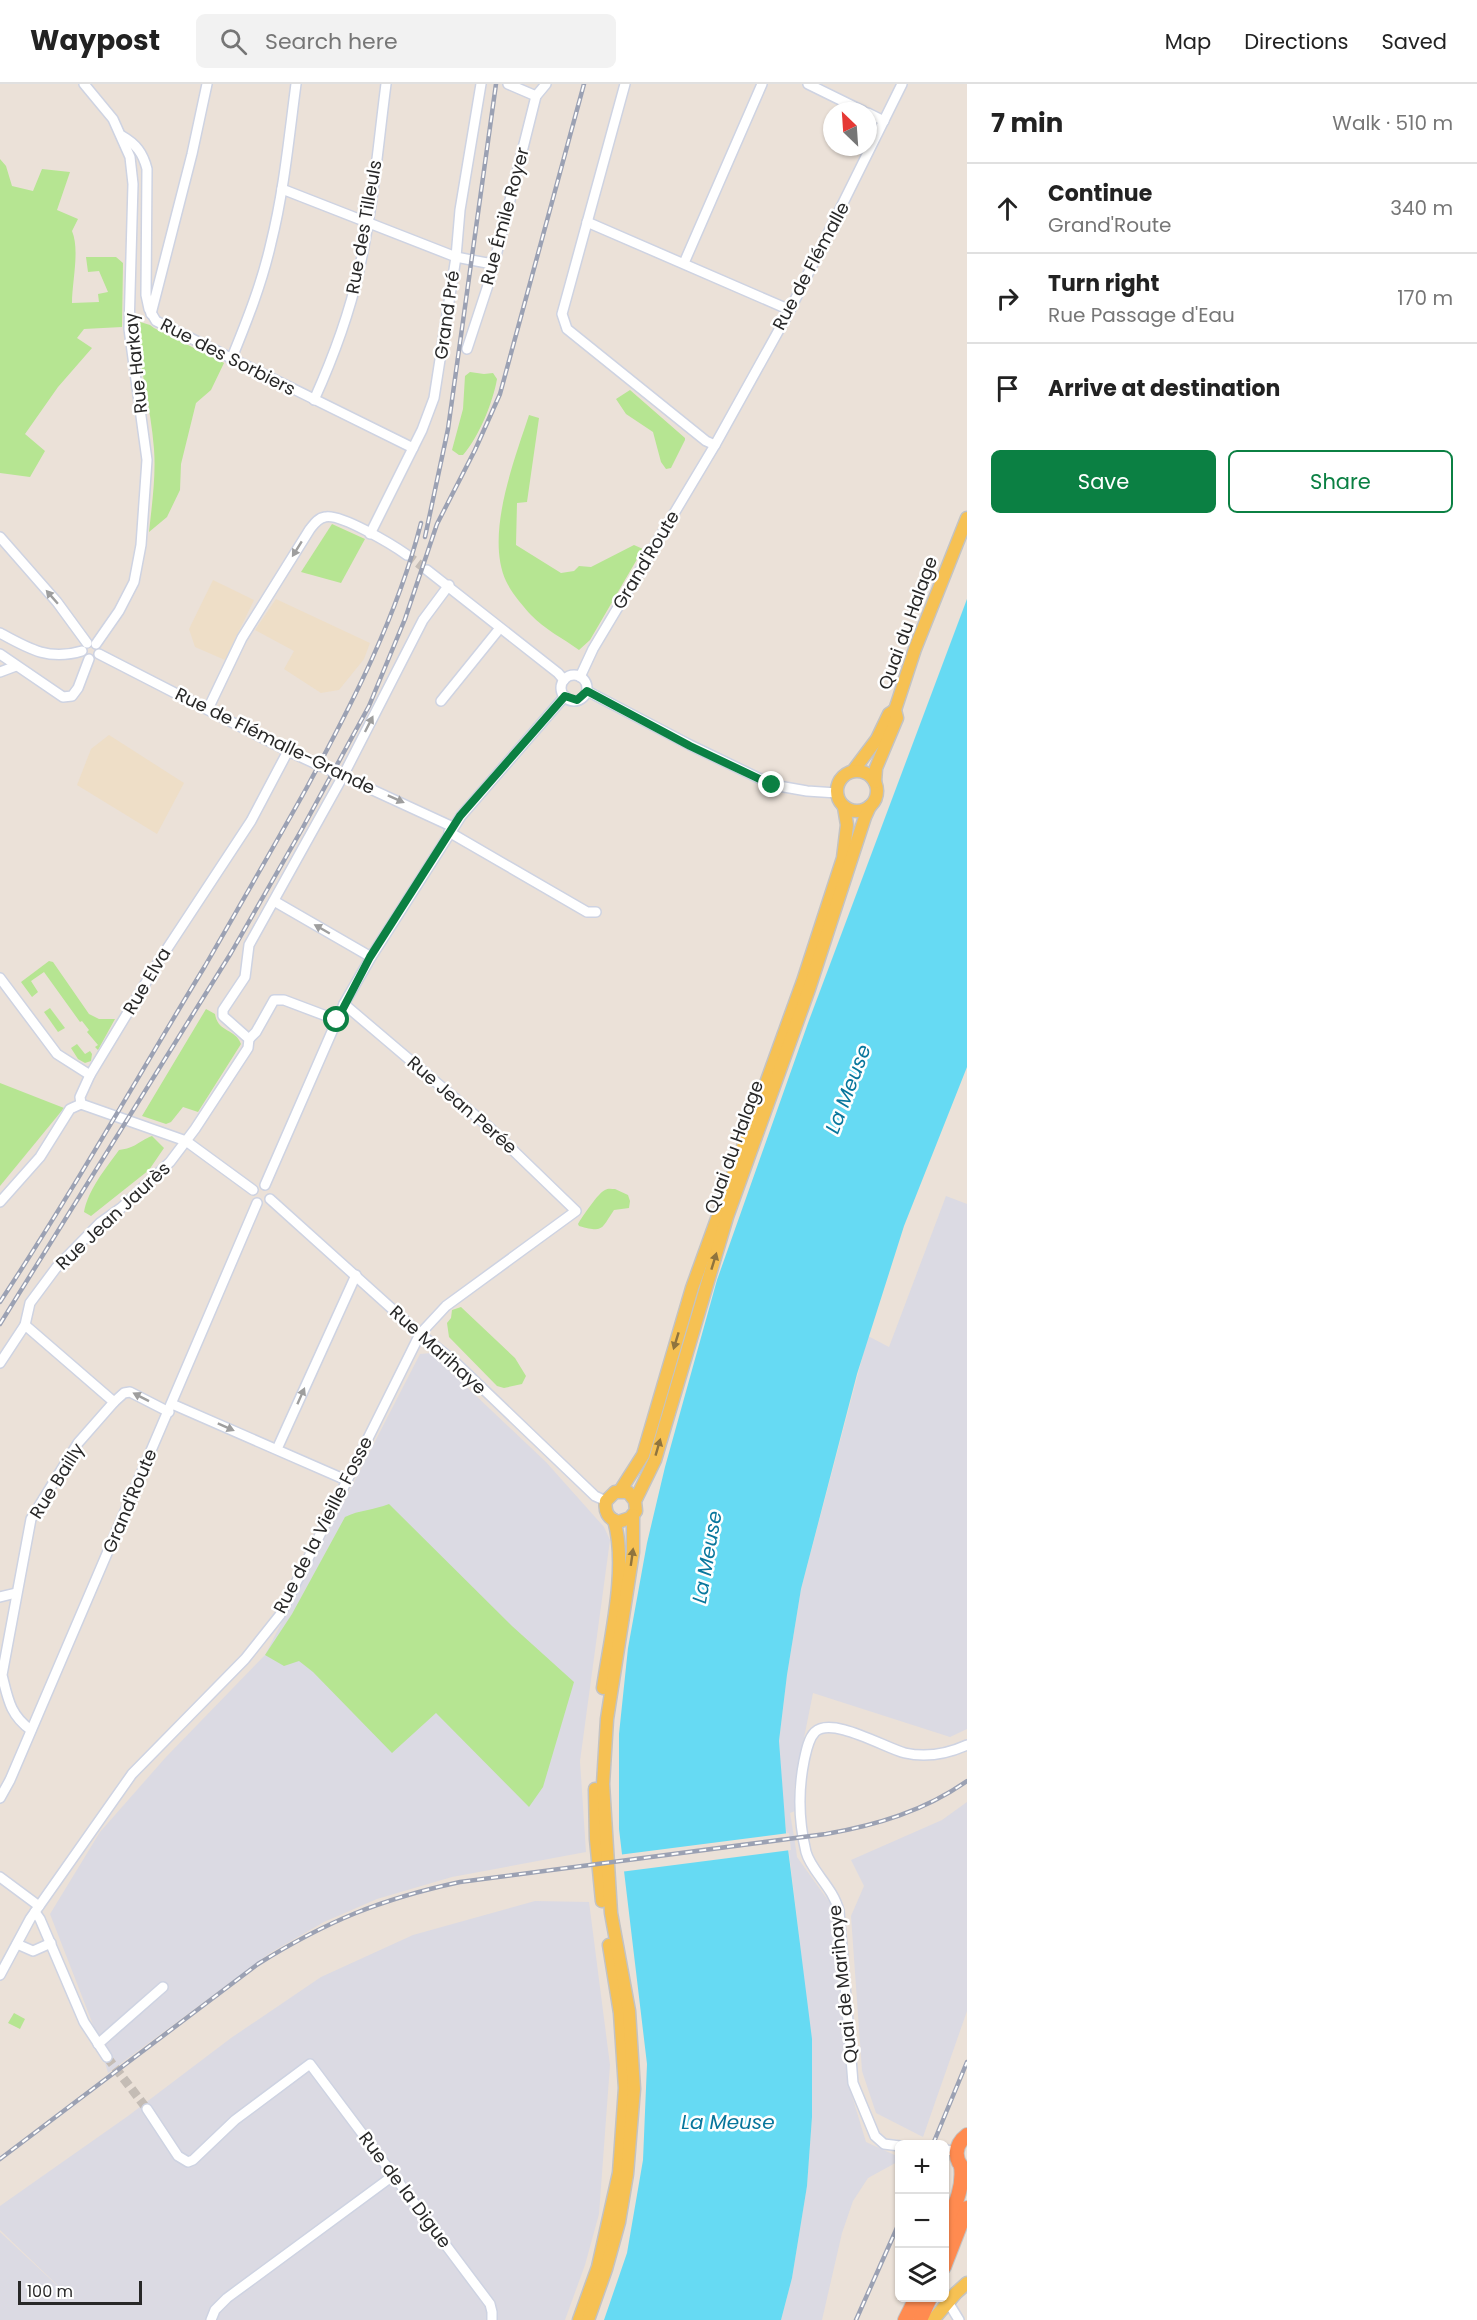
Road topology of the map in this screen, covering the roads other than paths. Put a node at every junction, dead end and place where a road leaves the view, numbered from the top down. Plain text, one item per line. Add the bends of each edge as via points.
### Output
1 (84, 84) edge
2 (207, 84) edge
3 (296, 84) edge
4 (386, 84) edge
5 (481, 84) edge
6 (508, 84) edge
7 (546, 84) edge
8 (625, 84) edge
9 (762, 84) edge
10 (808, 84) edge
11 (902, 84) edge
12 (536, 96) junction
13 (845, 102) edge
14 (877, 118) edge
15 (884, 121) junction
16 (122, 136) junction
17 (282, 189) junction
18 (587, 222) junction
19 (368, 223) junction
20 (456, 256) junction
21 (490, 262) junction
22 (684, 263) junction
23 (790, 310) junction
24 (151, 314) junction
25 (467, 349) dead end
26 (231, 360) junction
27 (314, 400) junction
28 (715, 444) junction
29 (413, 448) junction
30 (967, 518) edge
31 (370, 534) junction
32 (0, 537) edge
33 (407, 555) tunnel mouth
34 (427, 570) tunnel mouth
35 (449, 585) junction
36 (500, 628) junction
37 (0, 633) edge
38 (88, 649) junction
39 (0, 654) edge
40 (16, 666) junction
41 (0, 672) edge
42 (580, 676) junction
43 (564, 680) junction
44 (587, 691) junction
45 (565, 696) junction
46 (441, 701) dead end
47 (208, 709) junction
48 (895, 710) junction
49 (288, 751) junction
50 (853, 771) junction
51 (343, 777) junction
52 (875, 782) junction
53 (837, 793) junction
54 (870, 806) junction
55 (844, 807) junction
56 (451, 830) junction
57 (274, 901) junction
58 (596, 912) dead end
59 (370, 957) junction
60 (0, 978) edge
61 (344, 1004) junction
62 (337, 1020) junction
63 (249, 1039) junction
64 (90, 1075) junction
65 (81, 1104) junction
66 (186, 1141) junction
67 (265, 1185) junction
68 (253, 1190) junction
69 (270, 1199) junction
70 (0, 1203) edge
71 (257, 1203) junction
72 (576, 1211) joint
73 (356, 1275) junction
74 (26, 1325) junction
75 (420, 1334) junction
76 (0, 1363) edge
77 (114, 1402) junction
78 (170, 1408) junction
79 (277, 1449) junction
80 (346, 1480) junction
81 (620, 1491) junction
82 (606, 1501) junction
83 (635, 1501) junction
84 (633, 1515) junction
85 (614, 1520) junction
86 (16, 1593) junction
87 (0, 1598) edge
88 (31, 1730) junction
89 (967, 1745) edge
90 (0, 1798) edge
91 (0, 1877) edge
92 (37, 1909) junction
93 (51, 1943) junction
94 (17, 1944) junction
95 (0, 1975) edge
96 (163, 1987) dead end
97 (98, 2044) junction
98 (107, 2057) tunnel mouth
99 (147, 2109) tunnel mouth
100 (967, 2135) edge
101 (895, 2146) edge
102 (951, 2150) edge
103 (964, 2169) edge
104 (394, 2175) junction
105 (967, 2208) edge
106 (949, 2221) edge
107 (949, 2256) edge
108 (967, 2283) edge
109 (949, 2301) edge
110 (914, 2302) edge
111 (928, 2302) edge
112 (948, 2302) joint
113 (936, 2319) edge
114 (211, 2320) edge
115 (492, 2320) edge
116 (579, 2320) edge
117 (588, 2320) edge
118 (905, 2320) edge
119 (920, 2320) edge
120 (959, 2320) edge

1 - 16 street, Rue Harkay via 113,118
2 - 24 street
3 - 17 street
4 - 19 street, Rue des Tilleuls
5 - 20 street, Grand Pré
6 - 12 street
7 - 12 street, Rue Émile Royer
8 - 18 street
9 - 22 street
10 - 13 street
11 - 15 street, Rue de Flémalle
12 - 21 street, Rue Émile Royer via 496,256
14 - 15 street
15 - 23 street, Rue de Flémalle
16 - 24 street, Rue des Sorbiers via 134,143 147,169 146,295
16 - 38 street, Rue Harkay via 134,184 129,329 147,460 141,545 134,582 119,611
17 - 19 street
17 - 26 street via 263,275
18 - 22 street
18 - 28 street via 562,314 567,329 706,441
19 - 20 street
19 - 27 street, Rue des Tilleuls via 348,311
20 - 21 street
20 - 29 street, Grand Pré via 436,391
21 - 25 street, Rue Émile Royer via 491,276
22 - 23 street
23 - 28 street, Rue de Flémalle
24 - 26 street, Rue des Sorbiers via 160,324
26 - 27 street, Rue des Sorbiers
27 - 29 street, Rue des Sorbiers
28 - 42 street, Grand'Route
29 - 31 street, Grand Pré
30 - 48 main road, Quai du Halage
31 - 33 street
31 -> 47 street via 332,517 316,522 242,638
38 -> 32 street via 57,602
34 - 35 street
35 - 36 street
51 -> 35 street via 423,620
36 - 43 street
36 - 46 street
37 - 38 street via 37,652 65,656
38 - 40 street, Rue Harkay via 78,688 72,696 63,697
38 - 47 street, Rue de Flémalle-Grande via 94,658 99,654
39 - 40 street
40 - 41 street
42 - 43 street
42 - 44 street
43 - 45 street
44 - 45 street via 577,700
44 - 53 street via 772,785
45 - 56 street
47 - 49 street, Rue de Flémalle-Grande
48 - 50 main road, Quai du Halage
48 - 52 main road, Quai du Halage via 897,718 878,763
49 - 51 street, Rue de Flémalle-Grande
49 - 64 street, Rue Elva via 247,828
50 - 52 main road via 866,773
50 - 53 main road, Quai du Halage via 839,782
51 -> 56 street, Rue de Flémalle-Grande via 397,800
51 - 57 street
52 - 54 main road, Quai du Halage via 877,795
53 - 55 main road, Quai du Halage
54 - 55 main road via 860,811
83 -> 54 main road, Quai du Halage via 655,1460 727,1217
55 -> 81 main road, Quai du Halage via 844,850 803,981 692,1288 643,1455
56 - 58 street, Rue de Flémalle-Grande via 587,912
56 - 59 street
59 -> 57 street
57 - 63 street via 249,945 245,976 224,1010 226,1020
59 - 61 street
60 - 64 street via 57,1054
61 - 62 street
61 - 72 street, Rue Jean Perée via 472,1112
62 - 63 street, Rue Jean Jaurès via 284,1000 274,1000
62 - 67 street
63 - 66 street, Rue Jean Jaurès via 248,1048
64 - 65 street, Rue Elva via 80,1097
65 - 66 street
65 - 70 street, Rue Elva via 70,1109 39,1157
66 - 68 street
66 - 74 street, Rue Jean Jaurès via 146,1187 100,1223 56,1268 30,1303
67 - 68 street
67 - 69 street via 270,1188
68 - 71 street
69 - 71 street
69 - 73 street, Rue Marihaye
71 - 78 street, Grand'Route
72 - 75 street, Rue de la Vieille Fosse via 446,1305
73 - 75 street, Rue Marihaye
79 -> 73 street
74 - 76 street, Rue Jean Jaurès
74 - 77 street
75 - 80 street, Rue de la Vieille Fosse
75 - 82 street, Rue Marihaye via 455,1362 595,1496
78 -> 77 street via 130,1392
77 - 86 street, Rue Bailly via 78,1443 37,1507
78 -> 79 street
78 - 88 street, Grand'Route
79 - 80 street
80 - 92 street, Rue de la Vieille Fosse via 280,1615 245,1659 132,1774
81 - 82 main road
81 - 83 main road via 631,1494
82 - 85 main road via 605,1510
83 - 84 main road
84 - 85 main road via 627,1521
117 -> 84 main road via 619,2222 634,2089 629,2011 611,1913 603,1784 607,1719 633,1552
85 - 116 main road via 619,1578 599,1716 595,1793 602,1904 620,2013 625,2088 619,2173 610,2220
86 - 87 street
86 - 88 street, Rue Bailly via 2,1675 8,1701 18,1720
88 - 90 street, Grand'Route
89 - 101 street, Quai de Marihaye via 943,1754 918,1755 827,1726 816,1731 809,1742 801,1777 806,1851 837,1905 853,2083 878,2140
91 - 92 street
92 - 93 street
92 - 94 street, Rue de la Vieille Fosse
93 - 94 street via 33,1951
93 - 97 street via 84,2022
94 - 95 street, Rue de la Vieille Fosse
96 - 97 street
97 - 98 street
99 - 104 street, Rue de la Digue via 178,2156 188,2162 235,2120 310,2064
100 - 102 highway
102 - 103 highway
103 - 106 highway
104 - 114 street via 227,2298
104 - 115 street, Rue de la Digue via 490,2304
105 - 107 highway
108 - 109 main road
110 - 118 highway
111 - 119 highway
112 - 113 main road
112 - 120 street

